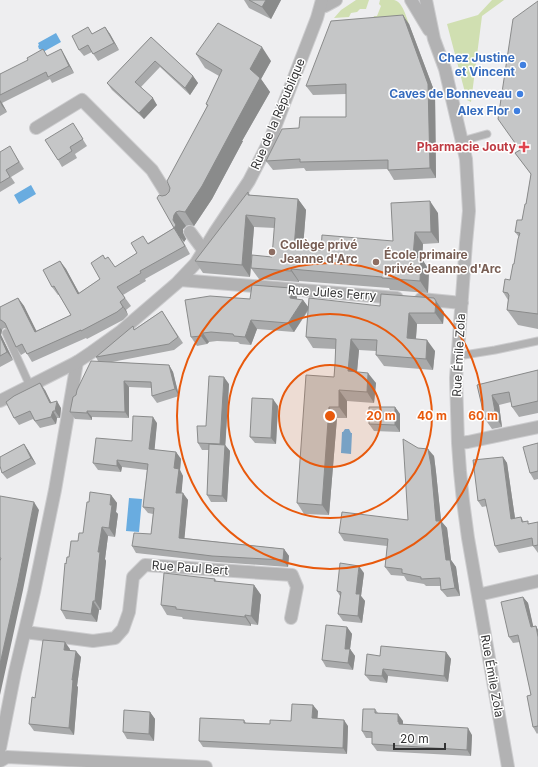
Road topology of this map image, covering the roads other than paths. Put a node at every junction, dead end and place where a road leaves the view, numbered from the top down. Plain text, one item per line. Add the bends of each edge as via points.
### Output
1 (336, 0) edge
2 (411, 0) edge
3 (426, 0) edge
4 (324, 5) edge
5 (434, 39) junction
6 (36, 128) dead end
7 (487, 134) dead end
8 (462, 141) junction
9 (172, 202) edge
10 (190, 232) dead end
11 (204, 250) junction
12 (180, 280) junction
13 (462, 303) junction
14 (6, 333) edge
15 (538, 341) edge
16 (458, 356) junction
17 (77, 362) junction
18 (30, 386) junction
19 (0, 401) edge
20 (538, 426) edge
21 (458, 443) junction
22 (538, 581) edge
23 (478, 595) junction
24 (291, 618) dead end
25 (25, 632) junction
26 (0, 748) edge
27 (0, 761) edge
28 (206, 767) edge
29 (508, 767) edge

1 - 4 street, Rue de la République
2 - 5 street, Rue Émile Zola
3 - 5 street, Rue Émile Zola
4 - 11 street, Rue de la République via 266,147 249,181
5 - 8 street, Rue Émile Zola via 445,69
6 - 9 street via 82,100 152,170
7 - 8 lane
8 - 13 street, Rue Émile Zola via 466,159 469,211
10 - 11 street
11 - 12 street, Rue de la République
12 - 13 street, Rue Jules Ferry
12 - 17 street, Rue de la République via 120,332
13 - 16 street, Rue Émile Zola
14 - 18 lane
15 - 16 lane
16 - 21 street, Rue Émile Zola
17 - 18 street, Rue de la République
17 - 25 street via 55,490
18 - 19 street, Rue de la République
20 - 21 street
21 - 23 street, Rue Émile Zola via 463,501
22 - 23 street
23 - 29 street, Rue Émile Zola
24 - 25 street, Rue Paul Bert via 297,586 292,575 145,565 133,577 129,612 123,629 115,638 93,641
25 - 26 street
27 - 28 street via 7,757

